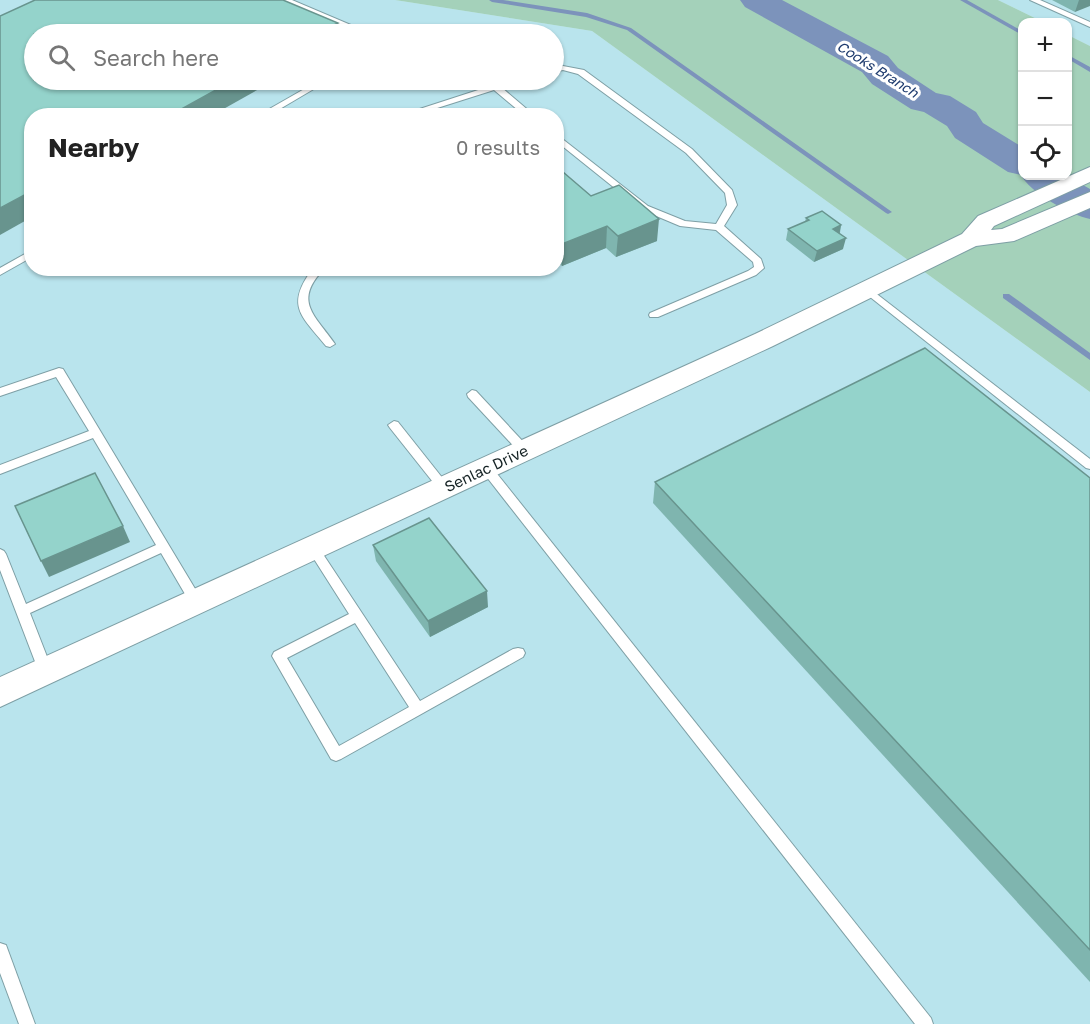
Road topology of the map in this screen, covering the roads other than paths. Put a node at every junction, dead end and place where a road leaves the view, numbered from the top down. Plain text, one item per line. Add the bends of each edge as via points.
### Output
1 (285, 0) edge
2 (1034, 0) edge
3 (344, 24) edge
4 (1090, 26) edge
5 (564, 68) edge
6 (307, 90) edge
7 (482, 90) edge
8 (499, 90) edge
9 (275, 108) edge
10 (427, 108) edge
11 (521, 108) edge
12 (564, 142) edge
13 (1090, 174) edge
14 (1090, 199) edge
15 (719, 227) junction
16 (971, 239) junction
17 (24, 258) edge
18 (0, 272) edge
19 (313, 276) edge
20 (869, 291) junction
21 (654, 315) dead end
22 (330, 344) dead end
23 (0, 392) edge
24 (472, 394) dead end
25 (394, 425) dead end
26 (95, 433) junction
27 (525, 451) junction
28 (1090, 465) edge
29 (486, 468) junction
30 (0, 470) edge
31 (444, 488) junction
32 (164, 547) junction
33 (313, 548) junction
34 (0, 555) edge
35 (197, 602) junction
36 (22, 611) junction
37 (356, 616) junction
38 (518, 653) dead end
39 (46, 672) junction
40 (0, 693) edge
41 (417, 710) junction
42 (0, 951) edge
43 (27, 1024) edge
44 (925, 1024) edge

1 - 3 lane
2 - 4 lane
5 - 15 lane via 581,72 689,152 729,192 732,206
6 - 9 lane
7 - 10 lane
8 - 11 lane
12 - 15 lane via 645,208 683,224
13 - 16 street, Senlac Drive via 986,221
14 - 16 street, Senlac Drive via 1006,236
15 - 21 lane via 753,255 759,268 715,291
16 - 20 street, Senlac Drive
17 - 18 lane
19 - 22 lane via 301,302 304,313
20 - 27 street, Senlac Drive
20 - 28 lane
23 - 26 lane via 58,372
24 - 27 lane
25 - 31 lane
26 - 30 lane
26 - 32 lane
27 - 29 street, Senlac Drive
29 - 31 street, Senlac Drive
29 - 44 lane
31 - 33 street, Senlac Drive
32 - 35 lane
32 - 36 lane
33 - 35 street, Senlac Drive
33 - 37 lane
34 - 36 lane
35 - 39 street, Senlac Drive
36 - 39 lane
37 - 41 lane
37 - 41 lane via 279,656 336,755
38 - 41 lane
39 - 40 street, Senlac Drive
42 - 43 lane

